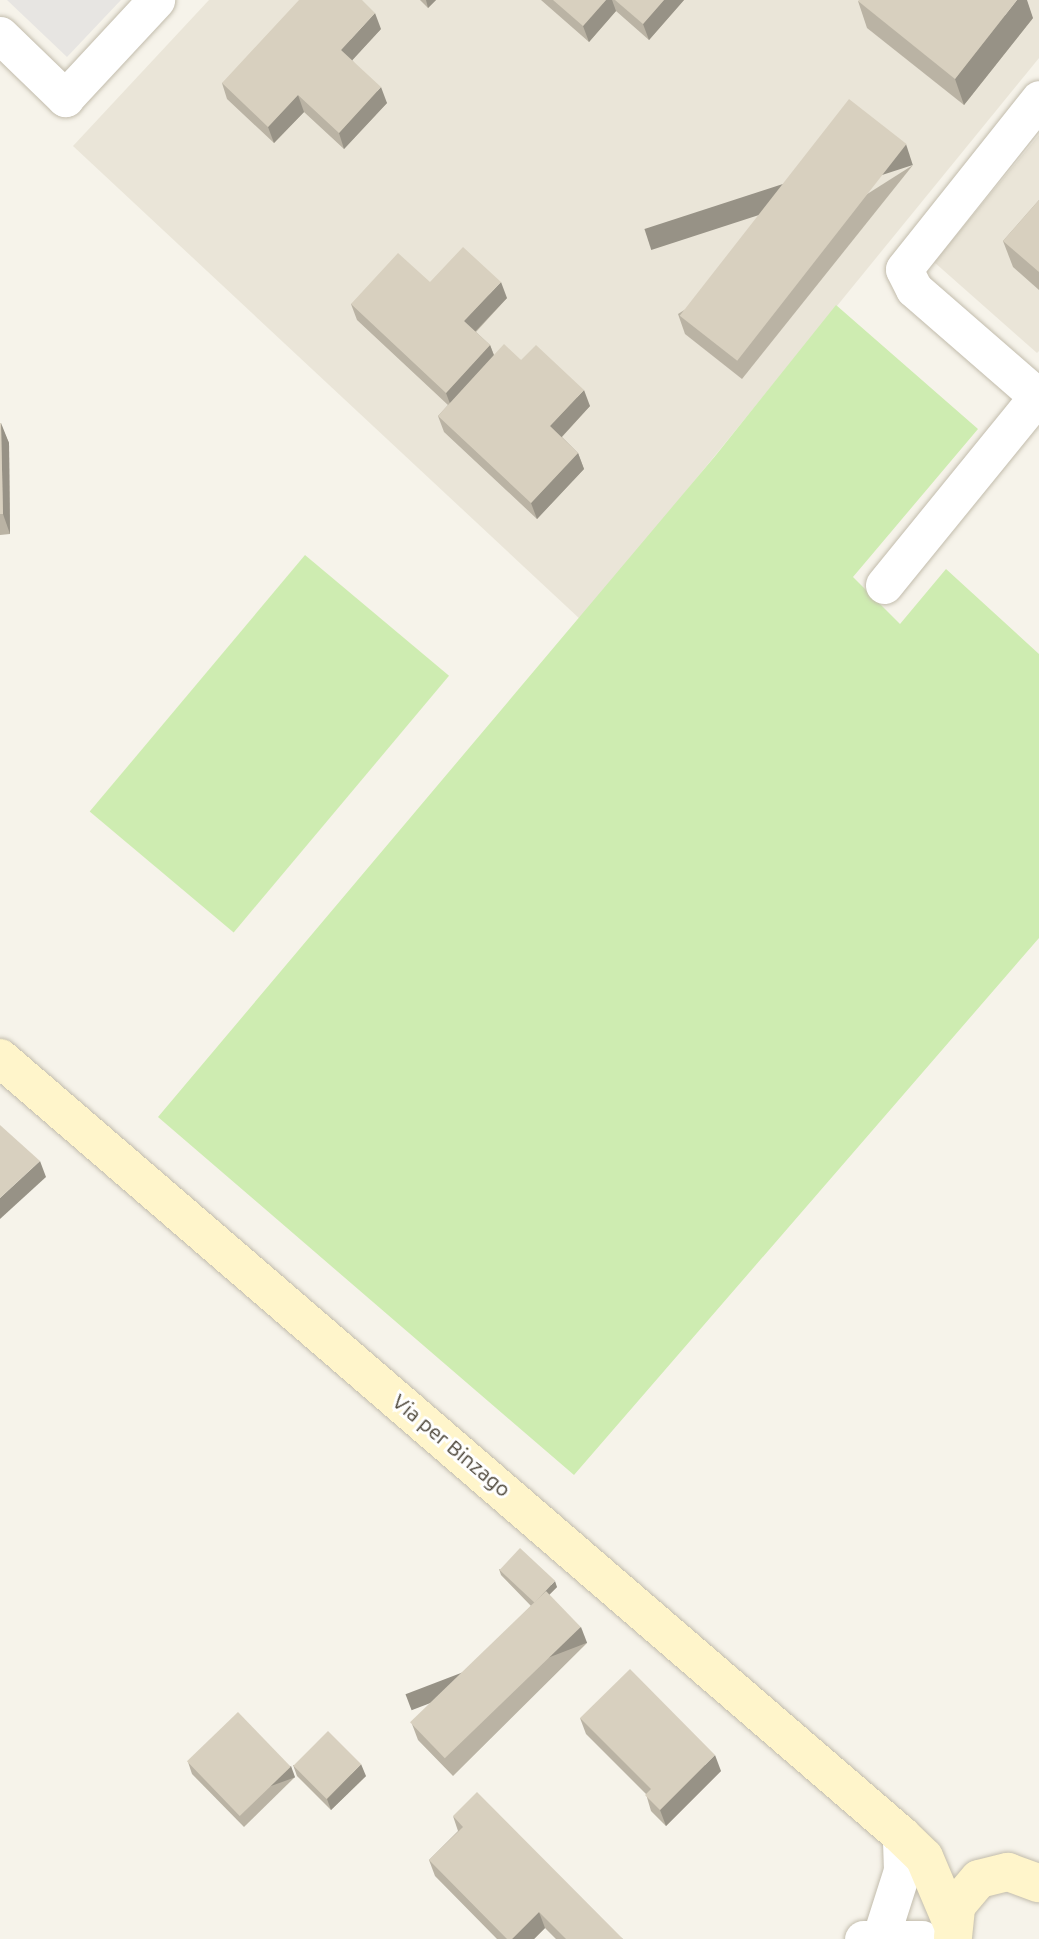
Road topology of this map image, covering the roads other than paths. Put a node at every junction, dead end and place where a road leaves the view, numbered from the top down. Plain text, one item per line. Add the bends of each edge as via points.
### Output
1 (156, 0) edge
2 (0, 35) edge
3 (1039, 99) edge
4 (1038, 395) edge
5 (884, 585) dead end
6 (0, 1058) edge
7 (912, 1846) junction
8 (979, 1879) junction
9 (1039, 1883) edge
10 (942, 1934) edge
11 (872, 1938) edge

1 - 2 street via 65,99
3 - 4 street via 904,270 914,289
4 - 5 street
6 - 7 main road, Via per Binzago
7 - 8 main road, Via per Binzago
7 - 10 main road, Via per Binzago
7 - 11 street
8 - 9 main road via 1009,1872
8 - 10 main road via 960,1898
10 - 11 street

